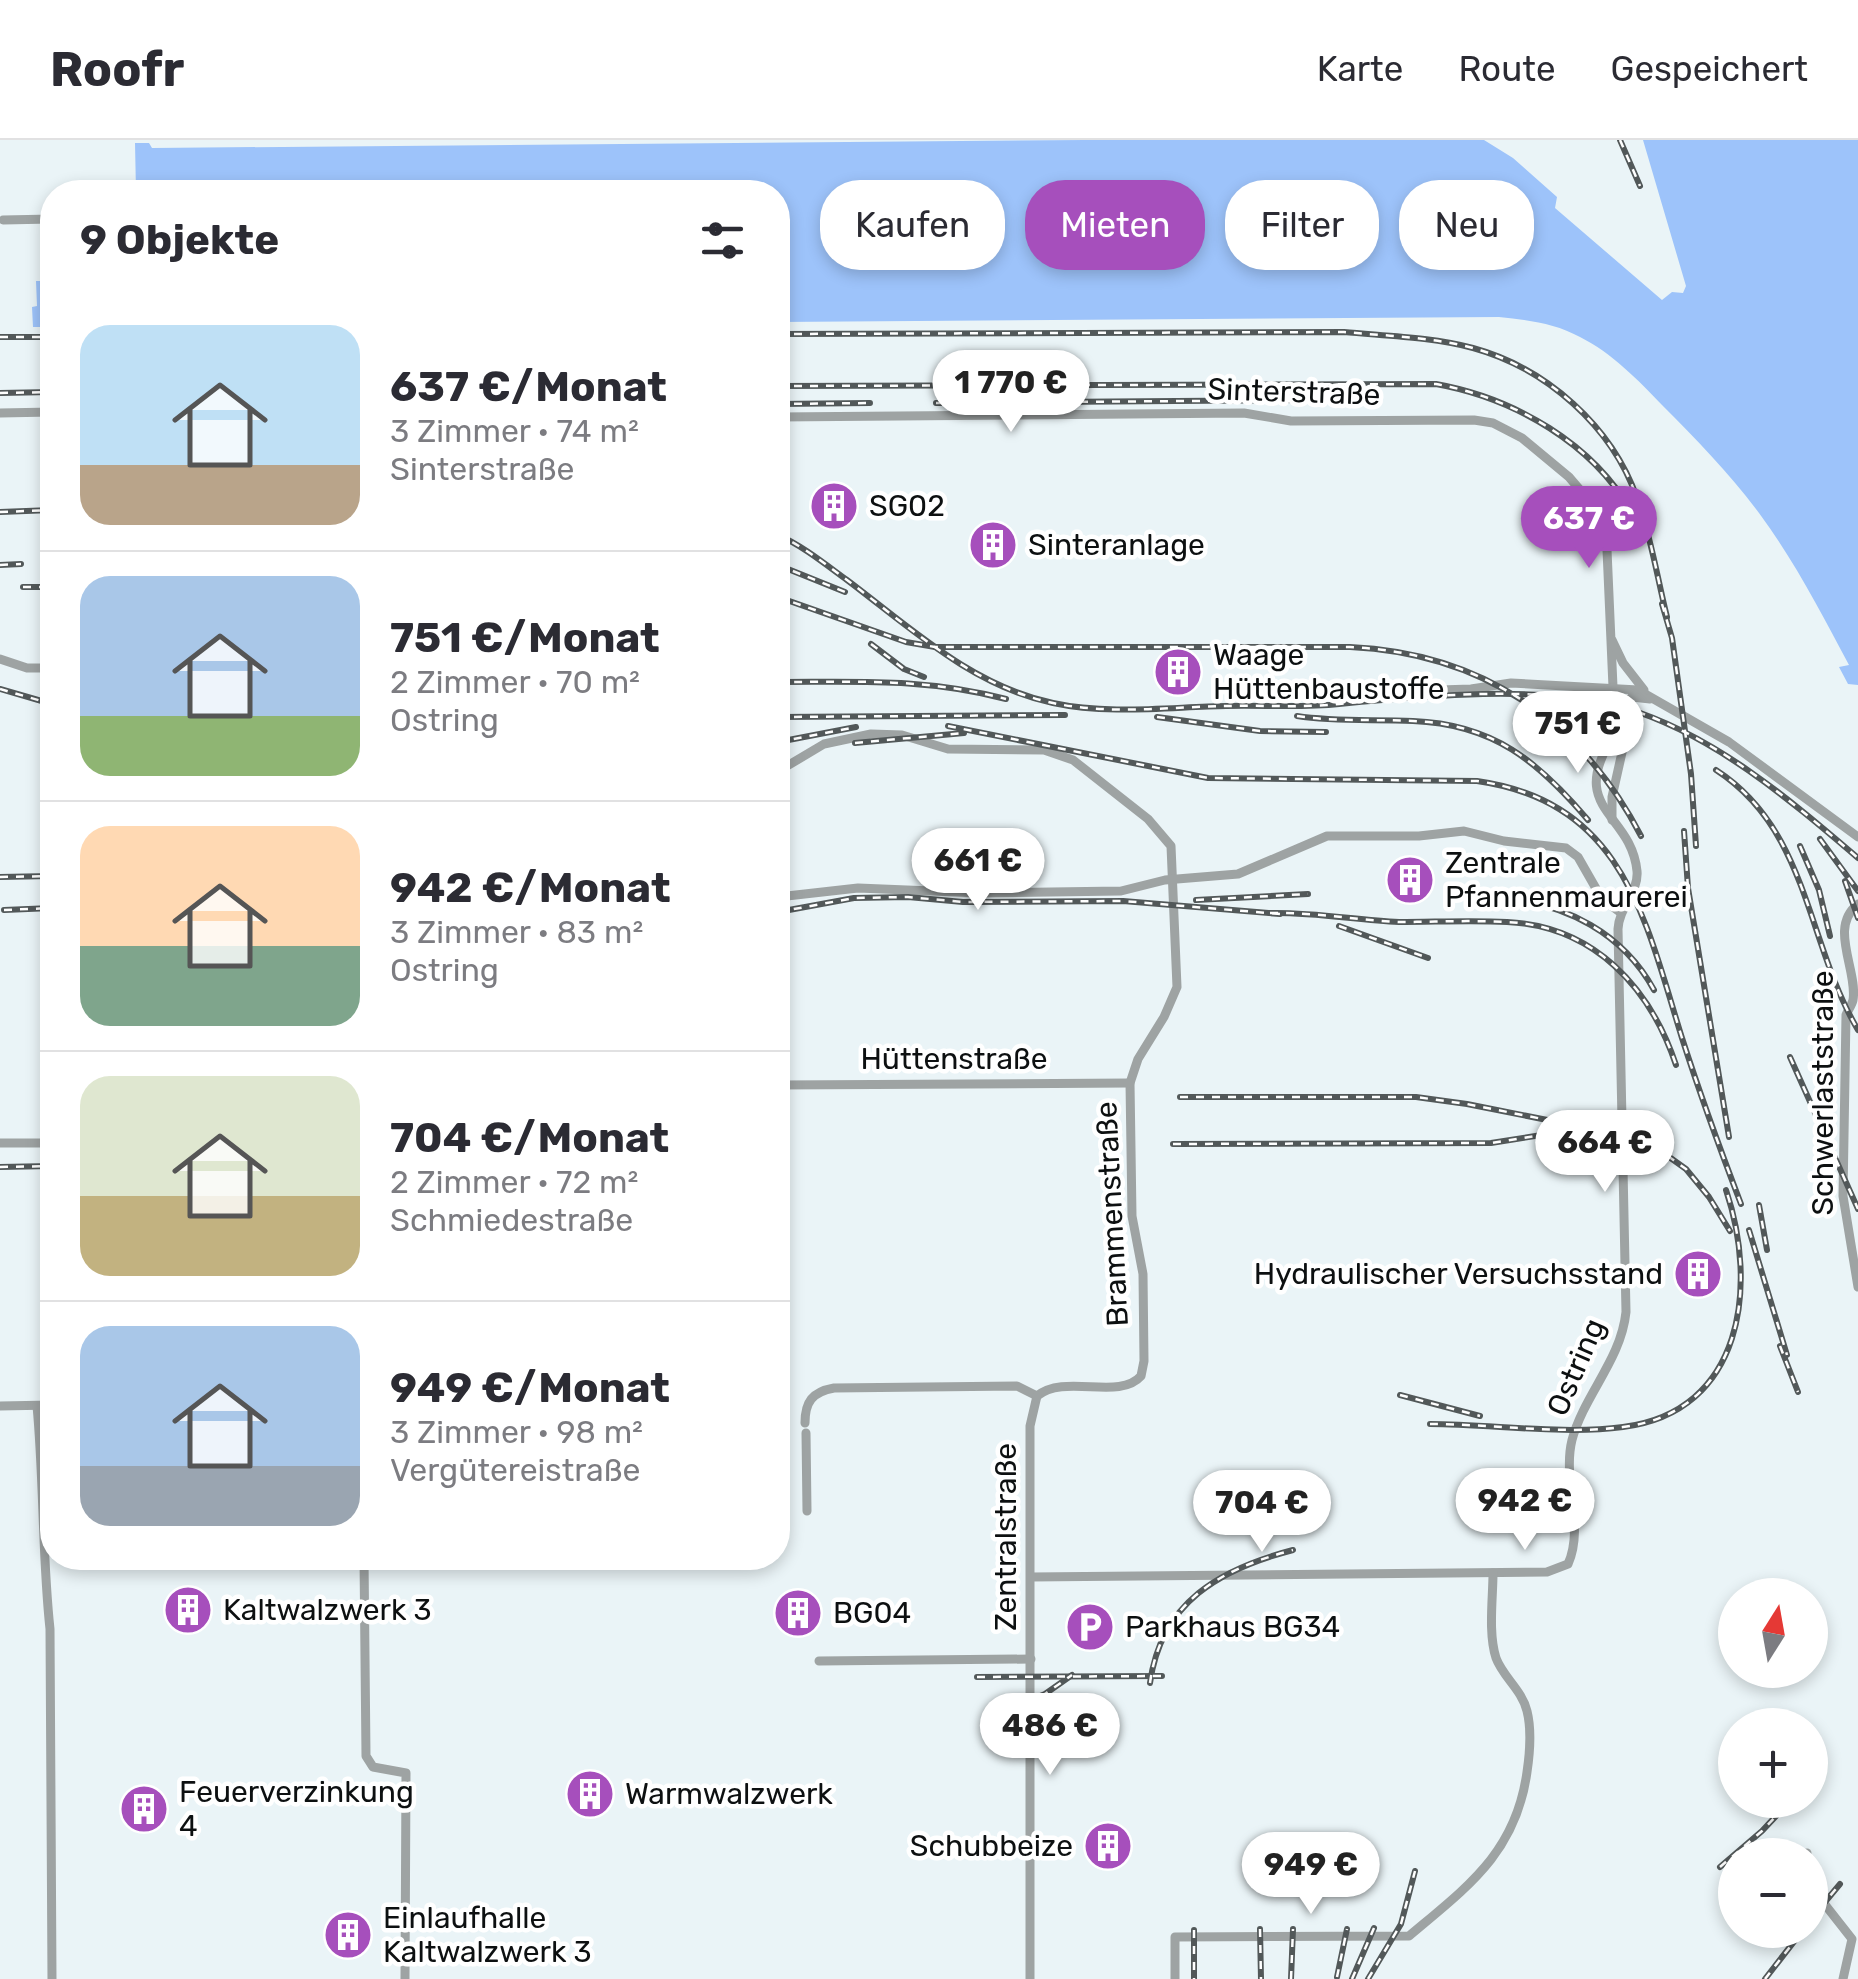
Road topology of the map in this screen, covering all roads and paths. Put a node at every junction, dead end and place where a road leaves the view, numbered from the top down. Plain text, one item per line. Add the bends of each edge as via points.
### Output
1 (40, 219) edge
2 (3, 220) dead end
3 (40, 412) edge
4 (0, 413) edge
5 (790, 418) edge
6 (1610, 633) junction
7 (0, 659) edge
8 (40, 668) edge
9 (1613, 687) junction
10 (1378, 692) dead end
11 (1646, 692) junction
12 (1657, 700) junction
13 (1618, 710) junction
14 (1618, 729) junction
15 (790, 764) edge
16 (1612, 822) junction
17 (1858, 836) edge
18 (1174, 880) junction
19 (790, 896) edge
20 (1858, 904) edge
21 (1621, 912) junction
22 (1130, 1083) junction
23 (790, 1085) edge
24 (0, 1143) edge
25 (40, 1143) edge
26 (1858, 1287) edge
27 (1037, 1396) junction
28 (0, 1406) edge
29 (37, 1406) junction
30 (40, 1406) edge
31 (40, 1427) edge
32 (807, 1511) dead end
33 (44, 1570) edge
34 (364, 1570) edge
35 (1493, 1573) junction
36 (1031, 1578) junction
37 (1031, 1659) junction
38 (819, 1661) dead end
39 (1828, 1907) edge
40 (52, 1979) edge
41 (405, 1979) edge
42 (1030, 1979) edge
43 (1175, 1979) edge
44 (1843, 1979) edge

1 - 2 street
3 - 4 street
5 - 6 street, Sinterstraße via 1244,413 1291,422 1493,423 1522,438 1592,504 1607,550
6 - 9 street, Sinterstraße
6 - 11 street via 1623,664
7 - 8 street
9 - 10 street via 1511,682
9 - 11 street
9 - 13 street, Ostring
11 - 12 street
12 - 13 street via 1632,697
12 - 17 street via 1729,742
13 - 14 street, Ostring
14 - 16 street, Ostring via 1623,748
14 - 16 street, Ostring via 1596,783
15 - 18 street, Brammenstraße via 846,737 890,733 948,749 1044,750 1073,760 1164,835
16 - 21 street, Ostring via 1636,869
18 - 19 street via 1121,892 858,888
18 - 21 street via 1254,870 1328,836 1464,830 1566,848 1602,899
18 - 22 street, Brammenstraße via 1177,987
20 - 26 street, Schwerlaststraße via 1845,927 1854,995 1846,1015 1843,1196
21 - 35 street, Ostring via 1624,1326 1573,1438 1570,1560 1547,1572
22 - 23 street, Hüttenstraße
22 - 27 street, Brammenstraße via 1144,1361 1138,1380 1121,1386 1062,1386
24 - 25 street
27 - 32 street via 1016,1386 834,1388 813,1396 807,1404
27 - 36 street, Zentralstraße via 1030,1426
28 - 29 street
29 - 30 street
29 - 31 street
33 - 40 street
34 - 41 street via 366,1756 374,1766 406,1773
35 - 36 street
35 - 43 street via 1495,1656 1523,1700 1530,1737 1522,1800 1491,1861 1410,1936 1175,1937
36 - 37 street, Zentralstraße
37 - 38 street
37 - 42 street, Zentralstraße
39 - 44 street via 1852,1939

